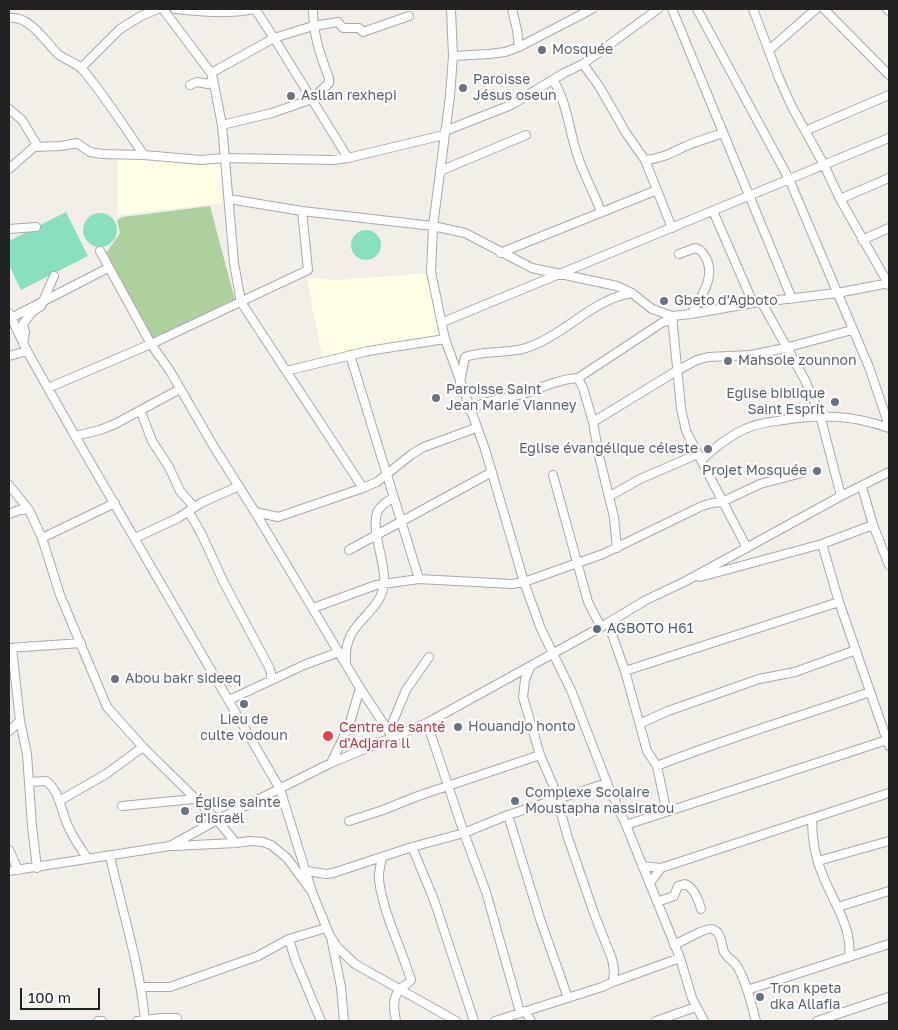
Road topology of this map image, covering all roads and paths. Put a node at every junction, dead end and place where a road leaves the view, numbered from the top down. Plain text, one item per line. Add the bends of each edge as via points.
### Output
1 (158, 9) edge
2 (163, 9) edge
3 (176, 9) edge
4 (254, 9) edge
5 (313, 9) edge
6 (451, 9) edge
7 (512, 9) edge
8 (592, 9) edge
9 (658, 9) edge
10 (672, 9) edge
11 (697, 9) edge
12 (754, 9) edge
13 (816, 9) edge
14 (824, 9) edge
15 (409, 16) dead end
16 (9, 18) edge
17 (313, 26) junction
18 (274, 38) junction
19 (519, 47) junction
20 (769, 50) junction
21 (453, 56) junction
22 (583, 64) junction
23 (81, 68) junction
24 (212, 76) junction
25 (889, 76) edge
26 (553, 80) junction
27 (190, 84) dead end
28 (889, 96) edge
29 (312, 99) junction
30 (9, 108) edge
31 (222, 125) junction
32 (805, 132) junction
33 (444, 133) junction
34 (723, 133) junction
35 (526, 135) dead end
36 (889, 138) edge
37 (34, 147) junction
38 (144, 155) junction
39 (224, 158) junction
40 (348, 158) junction
41 (645, 160) junction
42 (824, 165) junction
43 (9, 168) edge
44 (440, 171) junction
45 (889, 178) edge
46 (789, 180) junction
47 (657, 190) junction
48 (749, 196) junction
49 (228, 199) junction
50 (840, 199) junction
51 (302, 211) junction
52 (713, 211) junction
53 (601, 212) junction
54 (433, 226) junction
55 (36, 227) dead end
56 (672, 228) junction
57 (889, 228) edge
58 (9, 229) edge
59 (862, 240) junction
60 (100, 251) dead end
61 (500, 252) junction
62 (679, 254) dead end
63 (108, 268) junction
64 (560, 273) junction
65 (54, 276) dead end
66 (889, 284) edge
67 (632, 293) junction
68 (838, 293) junction
69 (792, 300) junction
70 (43, 301) junction
71 (241, 302) junction
72 (753, 303) junction
73 (762, 303) junction
74 (691, 314) junction
75 (10, 315) edge
76 (673, 318) junction
77 (442, 322) junction
78 (852, 330) junction
79 (445, 339) junction
80 (23, 343) junction
81 (151, 344) junction
82 (785, 348) junction
83 (27, 351) junction
84 (350, 355) junction
85 (9, 356) edge
86 (678, 370) junction
87 (286, 371) junction
88 (578, 378) junction
89 (460, 382) junction
90 (48, 388) junction
91 (180, 389) junction
92 (470, 410) junction
93 (141, 412) junction
94 (820, 415) junction
95 (593, 422) junction
96 (889, 427) edge
97 (476, 428) junction
98 (75, 436) junction
99 (699, 457) junction
100 (492, 472) junction
101 (889, 472) edge
102 (802, 473) dead end
103 (386, 475) junction
104 (553, 475) dead end
105 (9, 485) edge
106 (239, 486) junction
107 (862, 486) junction
108 (363, 488) junction
109 (610, 496) junction
110 (841, 496) junction
111 (394, 497) junction
112 (722, 502) junction
113 (115, 503) junction
114 (29, 510) junction
115 (191, 510) junction
116 (255, 512) junction
117 (9, 514) edge
118 (402, 521) junction
119 (873, 525) junction
120 (378, 536) junction
121 (42, 538) junction
122 (135, 538) junction
123 (822, 544) junction
124 (617, 548) junction
125 (747, 548) junction
126 (349, 550) dead end
127 (577, 564) junction
128 (889, 565) edge
129 (419, 579) junction
130 (686, 581) junction
131 (524, 582) junction
132 (384, 583) junction
133 (839, 602) junction
134 (313, 608) junction
135 (604, 625) junction
136 (81, 643) junction
137 (10, 648) edge
138 (856, 650) junction
139 (339, 652) junction
140 (553, 654) junction
141 (429, 657) dead end
142 (347, 665) junction
143 (530, 667) junction
144 (625, 671) junction
145 (271, 680) junction
146 (360, 688) junction
147 (870, 692) junction
148 (229, 700) junction
149 (20, 721) junction
150 (427, 723) junction
151 (641, 723) junction
152 (9, 731) edge
153 (391, 735) junction
154 (888, 743) edge
155 (143, 747) junction
156 (540, 755) junction
157 (331, 763) junction
158 (657, 766) junction
159 (30, 782) junction
160 (607, 782) junction
161 (449, 785) junction
162 (280, 788) junction
163 (889, 793) edge
164 (194, 799) junction
165 (557, 799) junction
166 (59, 801) junction
167 (122, 806) dead end
168 (662, 813) junction
169 (508, 815) junction
170 (812, 819) junction
171 (217, 820) junction
172 (348, 821) dead end
173 (626, 825) junction
174 (464, 833) junction
175 (889, 841) edge
176 (236, 843) junction
177 (170, 846) junction
178 (412, 847) junction
179 (9, 850) edge
180 (110, 856) junction
181 (382, 857) junction
182 (88, 860) junction
183 (818, 861) junction
184 (642, 866) junction
185 (37, 868) junction
186 (661, 868) junction
187 (18, 870) junction
188 (9, 871) edge
189 (307, 871) junction
190 (650, 883) junction
191 (889, 891) edge
192 (312, 892) junction
193 (658, 902) junction
194 (838, 907) junction
195 (701, 909) dead end
196 (326, 928) junction
197 (330, 936) junction
198 (289, 939) junction
199 (889, 944) edge
200 (674, 945) junction
201 (850, 945) junction
202 (859, 954) junction
203 (849, 957) junction
204 (680, 958) junction
205 (613, 982) junction
206 (141, 987) junction
207 (399, 989) junction
208 (747, 990) junction
209 (889, 997) edge
210 (568, 998) junction
211 (696, 1006) junction
212 (523, 1012) junction
213 (177, 1018) dead end
214 (98, 1021) edge
215 (102, 1021) edge
216 (137, 1021) edge
217 (145, 1021) edge
218 (321, 1021) edge
219 (344, 1021) edge
220 (396, 1021) edge
221 (456, 1021) edge
222 (474, 1021) edge
223 (495, 1021) edge
224 (531, 1021) edge
225 (656, 1021) edge
226 (704, 1021) edge
227 (756, 1021) edge
228 (817, 1021) edge

1 - 23 street via 120,29
2 - 24 street
3 - 4 street via 230,12
4 - 18 street
5 - 17 street
6 - 21 street
7 - 19 street
8 - 19 street
9 - 22 street
10 - 34 street
11 - 46 street
12 - 20 street
13 - 20 street
14 - 25 street
15 - 17 street via 363,32 359,28 343,28 338,22
16 - 23 street via 32,27 59,55
17 - 18 street
17 - 29 street via 329,83
18 - 24 street
18 - 29 street
19 - 21 street via 505,52
20 - 32 street
21 - 33 street
22 - 26 street
22 - 41 street
23 - 38 street
24 - 27 street via 208,84
24 - 31 street
26 - 33 street via 511,104
26 - 53 street via 563,100 577,156
28 - 32 street
29 - 31 street
29 - 40 street
30 - 37 street via 22,120 36,145
31 - 39 street
32 - 42 street
33 - 40 street
33 - 44 street
34 - 41 street via 667,156
34 - 48 street
35 - 44 street
36 - 42 street
37 - 38 street via 77,143 90,152
37 - 43 street
38 - 39 street via 201,160
39 - 40 street
39 - 49 street
41 - 47 street
42 - 46 street
42 - 50 street
44 - 54 street
45 - 50 street
46 - 48 street
46 - 68 street
47 - 53 street
47 - 56 street
48 - 52 street
48 - 69 street
49 - 51 street
49 - 71 street
50 - 59 street
51 - 54 street
51 - 71 street via 308,270
52 - 56 street
52 - 72 street
53 - 61 street
54 - 61 street via 465,233
54 - 77 street via 431,272
55 - 58 street
56 - 64 street
57 - 59 street
59 - 66 street
60 - 63 street
61 - 64 street via 532,268
62 - 74 street via 695,248 700,250 710,270 709,279
63 - 70 street
63 - 81 street
64 - 67 street via 617,286
64 - 77 street
65 - 70 street
66 - 68 street
67 - 76 street via 652,309
67 - 89 street via 615,297 525,349 465,357
68 - 69 street
68 - 78 street
69 - 73 street
70 - 75 street
70 - 80 street via 24,324
71 - 81 street
71 - 87 street
72 - 73 street
72 - 74 street
73 - 82 street
74 - 76 street
75 - 80 street
76 - 86 street
76 - 88 street
77 - 79 street
78 - 82 street
78 - 96 street via 869,367
79 - 84 street
79 - 89 street
80 - 83 street
81 - 90 street
81 - 91 street
82 - 86 street via 751,355 708,357
82 - 94 street via 805,380
83 - 85 street
83 - 90 street
84 - 87 street
84 - 103 street
86 - 95 street
86 - 99 street via 684,424
87 - 108 street
88 - 92 street via 482,403
88 - 95 street
89 - 92 street
90 - 98 street
91 - 93 street
91 - 106 street
92 - 97 street
93 - 98 street via 108,427
93 - 115 street via 152,441
94 - 96 street
94 - 99 street via 761,423
94 - 110 street
95 - 109 street
97 - 100 street
97 - 103 street via 424,447
98 - 113 street
99 - 109 street via 640,479
99 - 112 street
100 - 118 street
100 - 131 street
101 - 107 street
102 - 112 street via 760,484
103 - 108 street
103 - 111 street
104 - 127 street
105 - 114 street
106 - 115 street
106 - 116 street
107 - 110 street
107 - 119 street
108 - 116 street via 278,517
109 - 124 street
110 - 125 street
111 - 118 street
111 - 120 street via 378,510
112 - 124 street via 702,506
112 - 125 street
113 - 121 street
113 - 122 street
114 - 117 street
114 - 121 street
115 - 122 street
115 - 145 street via 224,583 269,667
116 - 134 street
118 - 120 street
118 - 129 street
119 - 123 street
119 - 128 street
120 - 126 street
120 - 132 street
121 - 136 street via 60,596
122 - 148 street
123 - 130 street
123 - 133 street
124 - 127 street
125 - 130 street
127 - 131 street
127 - 135 street via 588,602
129 - 131 street
129 - 132 street
130 - 135 street
131 - 140 street
132 - 134 street
132 - 142 street via 379,598 346,644
133 - 138 street
133 - 144 street
134 - 139 street
135 - 140 street
135 - 144 street
136 - 137 street
136 - 155 street via 107,707
137 - 149 street
138 - 147 street
138 - 151 street via 790,673 759,679
139 - 142 street
139 - 145 street
140 - 143 street
140 - 160 street via 571,690
141 - 153 street via 406,690
142 - 146 street
143 - 150 street
143 - 156 street via 523,697
144 - 151 street
145 - 148 street
146 - 153 street
146 - 157 street via 349,726
147 - 154 street
147 - 158 street
148 - 162 street
149 - 152 street
149 - 159 street via 28,754
150 - 153 street
150 - 161 street
151 - 158 street via 647,751
153 - 157 street
154 - 168 street
155 - 164 street
155 - 166 street via 106,774
156 - 161 street
156 - 165 street
157 - 162 street
158 - 168 street via 665,804
159 - 166 street via 46,781
159 - 185 street
160 - 165 street
160 - 173 street
161 - 172 street
161 - 174 street
162 - 171 street
162 - 189 street
163 - 170 street
164 - 167 street
164 - 171 street
165 - 169 street
165 - 205 street via 612,959
166 - 182 street via 68,828
168 - 173 street
169 - 174 street
169 - 210 street
170 - 183 street
170 - 186 street
171 - 176 street
171 - 177 street
173 - 184 street
174 - 178 street
174 - 212 street
175 - 183 street
176 - 177 street
176 - 192 street via 264,842 271,846 287,858
177 - 180 street
178 - 181 street
178 - 222 street via 434,900
179 - 187 street
180 - 182 street
180 - 206 street
181 - 189 street via 330,874
181 - 207 street via 379,878 383,899 411,980
182 - 185 street
183 - 194 street
184 - 186 street
184 - 190 street
185 - 187 street
186 - 190 street
187 - 188 street
189 - 192 street
190 - 193 street
191 - 194 street
192 - 196 street
193 - 195 street via 674,896 678,886 685,884 696,895
193 - 200 street
194 - 201 street
196 - 197 street
196 - 198 street
197 - 207 street via 355,964
197 - 219 street via 341,986
198 - 206 street via 258,956 170,987
198 - 218 street
199 - 202 street
200 - 204 street
200 - 208 street via 713,929 720,936 724,952 738,968
201 - 202 street
201 - 203 street
202 - 203 street
203 - 208 street
204 - 205 street
204 - 211 street
205 - 210 street
206 - 217 street
207 - 220 street via 394,1000
207 - 221 street
208 - 227 street
209 - 228 street
210 - 212 street
211 - 225 street
211 - 226 street
212 - 223 street
212 - 224 street
213 - 217 street
214 - 215 street
216 - 217 street

